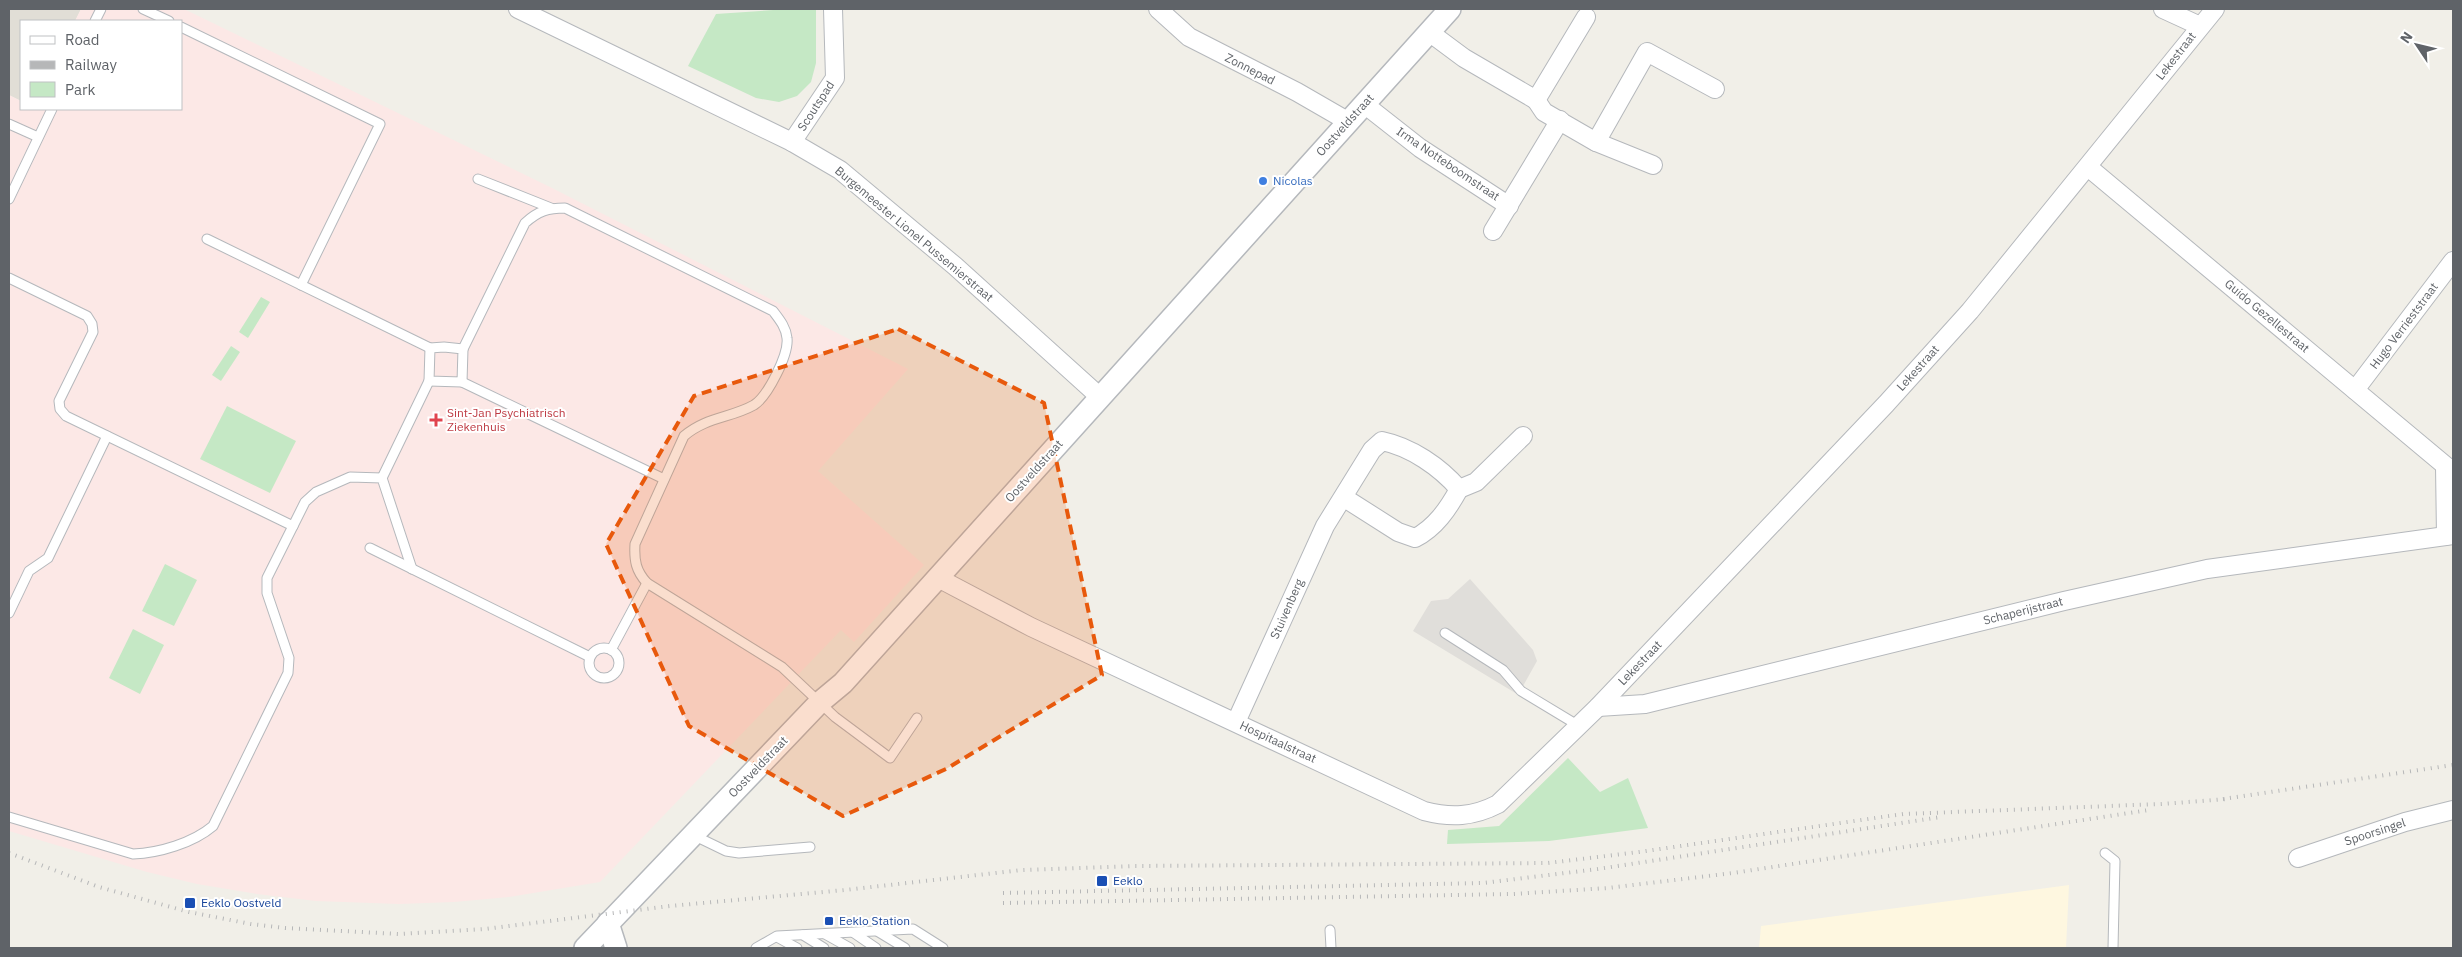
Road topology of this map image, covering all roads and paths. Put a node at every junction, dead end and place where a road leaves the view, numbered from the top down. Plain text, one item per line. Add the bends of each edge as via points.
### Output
1 (143, 9) edge
2 (518, 9) edge
3 (833, 9) edge
4 (1158, 9) edge
5 (1450, 9) edge
6 (2163, 9) edge
7 (2215, 9) edge
8 (1586, 17) dead end
9 (167, 20) edge
10 (2200, 26) junction
11 (182, 27) edge
12 (1429, 32) junction
13 (1715, 90) dead end
14 (1536, 100) junction
15 (1364, 104) junction
16 (52, 110) edge
17 (1560, 120) junction
18 (1348, 122) junction
19 (9, 124) edge
20 (38, 137) junction
21 (792, 142) junction
22 (1596, 142) junction
23 (1652, 165) dead end
24 (2088, 167) junction
25 (478, 179) dead end
26 (9, 199) edge
27 (1508, 206) junction
28 (551, 208) junction
29 (1493, 231) dead end
30 (207, 239) dead end
31 (2453, 261) edge
32 (9, 278) edge
33 (301, 285) junction
34 (430, 348) junction
35 (464, 349) junction
36 (429, 381) junction
37 (462, 382) junction
38 (2355, 390) junction
39 (1100, 396) junction
40 (107, 436) junction
41 (1523, 436) dead end
42 (2449, 469) edge
43 (382, 478) junction
44 (664, 480) junction
45 (1458, 489) junction
46 (1343, 497) junction
47 (293, 526) junction
48 (2450, 536) edge
49 (370, 548) dead end
50 (412, 568) junction
51 (938, 578) junction
52 (647, 583) junction
53 (9, 613) edge
54 (1445, 633) dead end
55 (611, 650) junction
56 (590, 657) junction
57 (819, 703) junction
58 (1598, 707) junction
59 (917, 718) dead end
60 (1236, 722) junction
61 (1579, 726) junction
62 (2453, 810) edge
63 (9, 817) edge
64 (693, 834) junction
65 (810, 847) dead end
66 (2105, 852) dead end
67 (2298, 858) dead end
68 (608, 923) junction
69 (1330, 930) dead end
70 (876, 931) junction
71 (853, 932) junction
72 (803, 934) junction
73 (825, 934) junction
74 (777, 936) junction
75 (758, 946) edge
76 (585, 948) edge
77 (616, 948) edge
78 (770, 948) edge
79 (797, 948) edge
80 (824, 948) edge
81 (850, 948) edge
82 (876, 948) edge
83 (905, 948) edge
84 (943, 948) edge
85 (1331, 948) edge
86 (2113, 948) edge

1 - 9 lane
2 - 21 street, Burgemeester Lionel Pussemierstraat
3 - 21 street, Scoutspad via 835,78
4 - 18 street, Zonnepad via 1189,36
5 - 12 street, Oostveldstraat
6 - 10 street
7 - 10 street, Lekestraat
8 - 14 street
10 - 24 street, Lekestraat
11 - 33 lane via 380,124
12 - 14 street via 1464,58
12 - 15 street, Oostveldstraat
13 - 22 street via 1647,52
14 - 17 street via 1544,112
15 - 18 street, Oostveldstraat
15 - 27 street, Irma Notteboomstraat via 1420,148
16 - 20 lane
17 - 22 street
17 - 27 street, Irma Notteboomstraat
18 - 39 street, Oostveldstraat
19 - 20 lane
20 - 26 lane
21 - 39 street, Burgemeester Lionel Pussemierstraat via 840,170 955,266
22 - 23 street
24 - 38 street, Guido Gezellestraat
24 - 58 street, Lekestraat via 1970,311 1905,383
25 - 28 lane
27 - 29 street, Irma Notteboomstraat
28 - 35 lane via 536,213 525,223
28 - 44 lane via 565,208 681,264 773,311 783,324 788,337 787,353 766,394 754,405 696,426 684,436
30 - 33 lane
31 - 38 street, Hugo Verrieststraat
32 - 40 lane via 87,316 92,324 93,332 59,401 60,409 66,416
33 - 34 lane
34 - 35 lane
34 - 36 lane
35 - 37 lane
36 - 37 lane
36 - 43 lane
37 - 44 lane
38 - 42 street, Guido Gezellestraat
39 - 51 street, Oostveldstraat
40 - 47 lane
40 - 53 lane via 48,558 29,571
41 - 45 street via 1476,482
42 - 48 street, Guido Gezellestraat
43 - 47 lane via 350,477 316,492 305,502
43 - 50 lane
44 - 52 lane via 635,544 634,560 639,574
45 - 46 street via 1449,507 1427,532 1415,538 1398,532
45 - 46 street, Stuivenberg via 1444,472 1396,443 1382,440 1372,450
46 - 60 street, Stuivenberg via 1324,526
47 - 63 lane via 267,578 267,593 288,658 288,673 213,826 202,836 147,854 132,854
48 - 58 street, Schaperijstraat via 2207,569 1645,704
49 - 50 lane
50 - 56 lane
51 - 57 street, Oostveldstraat via 842,683
51 - 60 street, Hospitaalstraat via 1031,627
52 - 55 lane
52 - 57 lane via 782,667
54 - 61 lane via 1503,670 1521,691
55 - 56 lane via 596,650
55 - 56 lane via 618,657 619,667 608,678 593,675 588,666
57 - 59 lane via 890,758
57 - 64 street, Oostveldstraat
58 - 61 street, Hospitaalstraat
60 - 61 street, Hospitaalstraat via 1424,811 1441,816 1482,813 1498,804
62 - 67 street, Spoorsingel via 2405,822
64 - 65 lane via 726,851 739,853
64 - 68 street, Oostveldstraat
66 - 86 lane via 2115,861
68 - 76 street, Oostveldstraat
68 - 77 street
69 - 85 lane
70 - 71 lane
70 - 83 lane
70 - 84 lane via 913,930
71 - 73 lane
71 - 82 lane
72 - 73 lane
72 - 74 lane
72 - 80 lane
73 - 81 lane
74 - 75 lane
74 - 79 lane
75 - 78 lane

